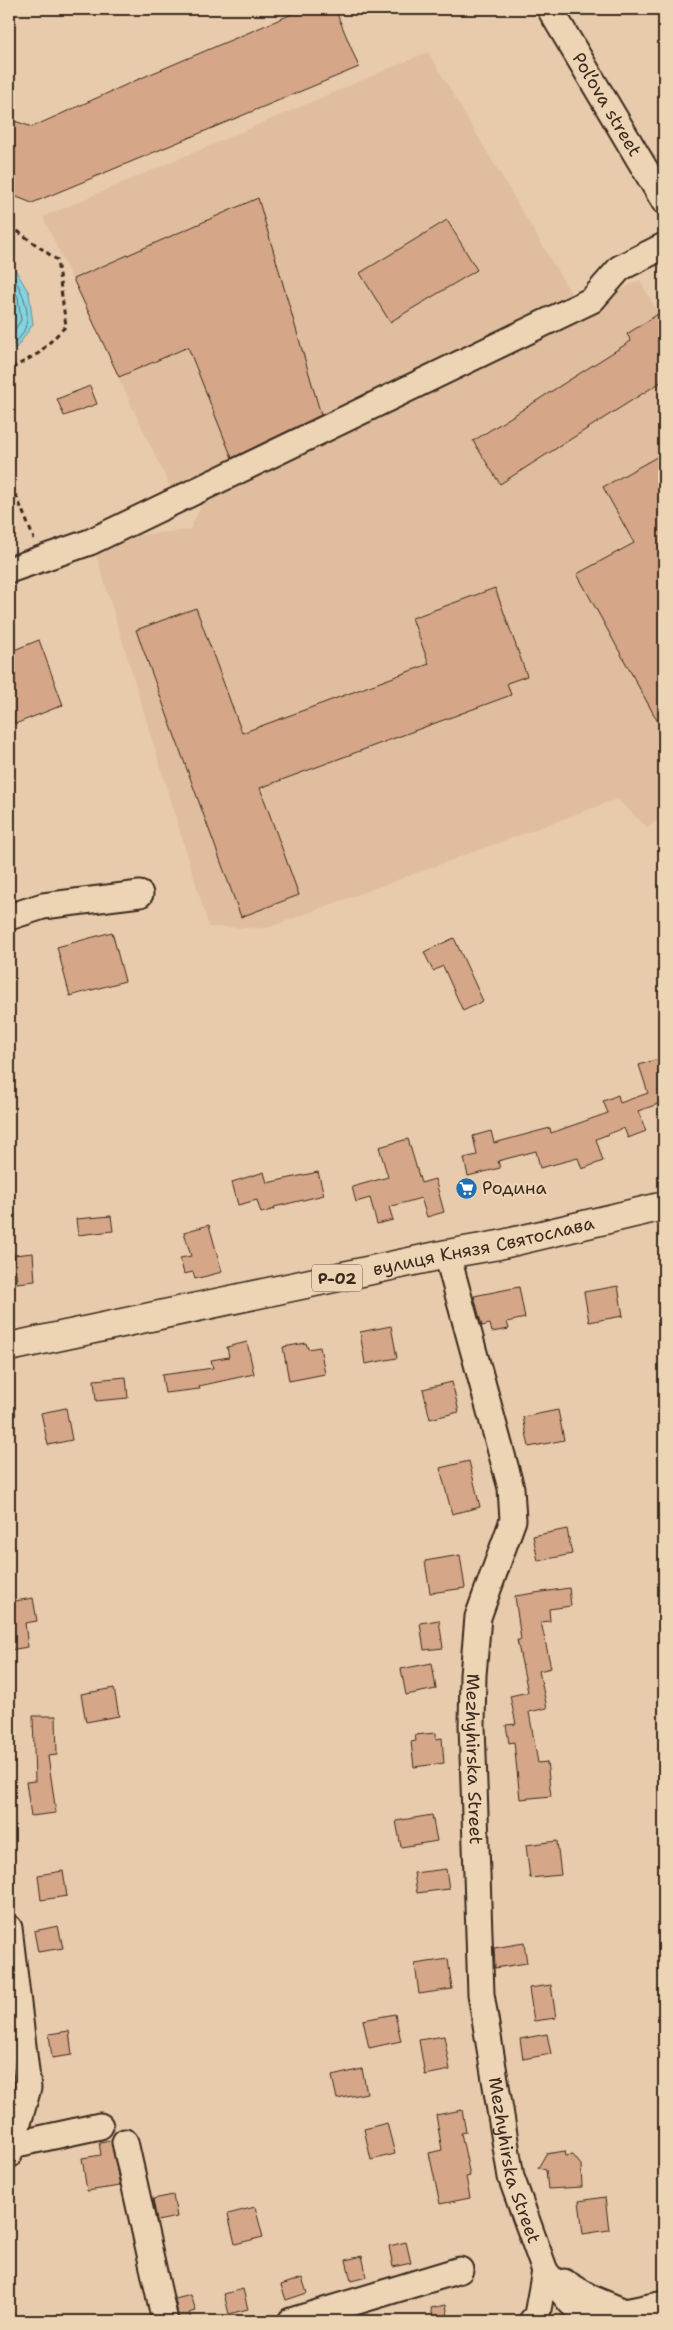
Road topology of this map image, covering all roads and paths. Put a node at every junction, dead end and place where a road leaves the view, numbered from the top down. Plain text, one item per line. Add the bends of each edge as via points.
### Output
1 (550, 9) edge
2 (664, 201) edge
3 (9, 228) edge
4 (664, 246) edge
5 (9, 370) edge
6 (9, 478) edge
7 (42, 558) junction
8 (9, 570) edge
9 (140, 894) dead end
10 (9, 917) edge
11 (664, 1206) edge
12 (447, 1254) junction
13 (9, 1347) edge
14 (9, 1928) edge
15 (100, 2126) dead end
16 (125, 2142) dead end
17 (10, 2150) edge
18 (460, 2270) dead end
19 (544, 2271) junction
20 (664, 2304) edge
21 (165, 2321) edge
22 (291, 2321) edge
23 (532, 2321) edge
24 (593, 2321) edge

1 - 2 street, Pol’ova street
3 - 5 path via 57,260 66,326 38,353
4 - 7 street via 620,268 592,300 90,542
6 - 7 path
7 - 8 street
9 - 10 street via 42,906
11 - 12 main road, вулиця Князя Святослава / Р-02
12 - 13 main road, вулиця Князя Святослава / Р-02
12 - 19 street, Mezhyhirska Street via 511,1488 513,1520 478,1617 473,1675 481,1994 510,2177
14 - 17 street via 28,2088
15 - 17 street
16 - 21 street
18 - 22 street
19 - 20 street via 591,2298 625,2312
19 - 23 street
19 - 24 street via 570,2302

